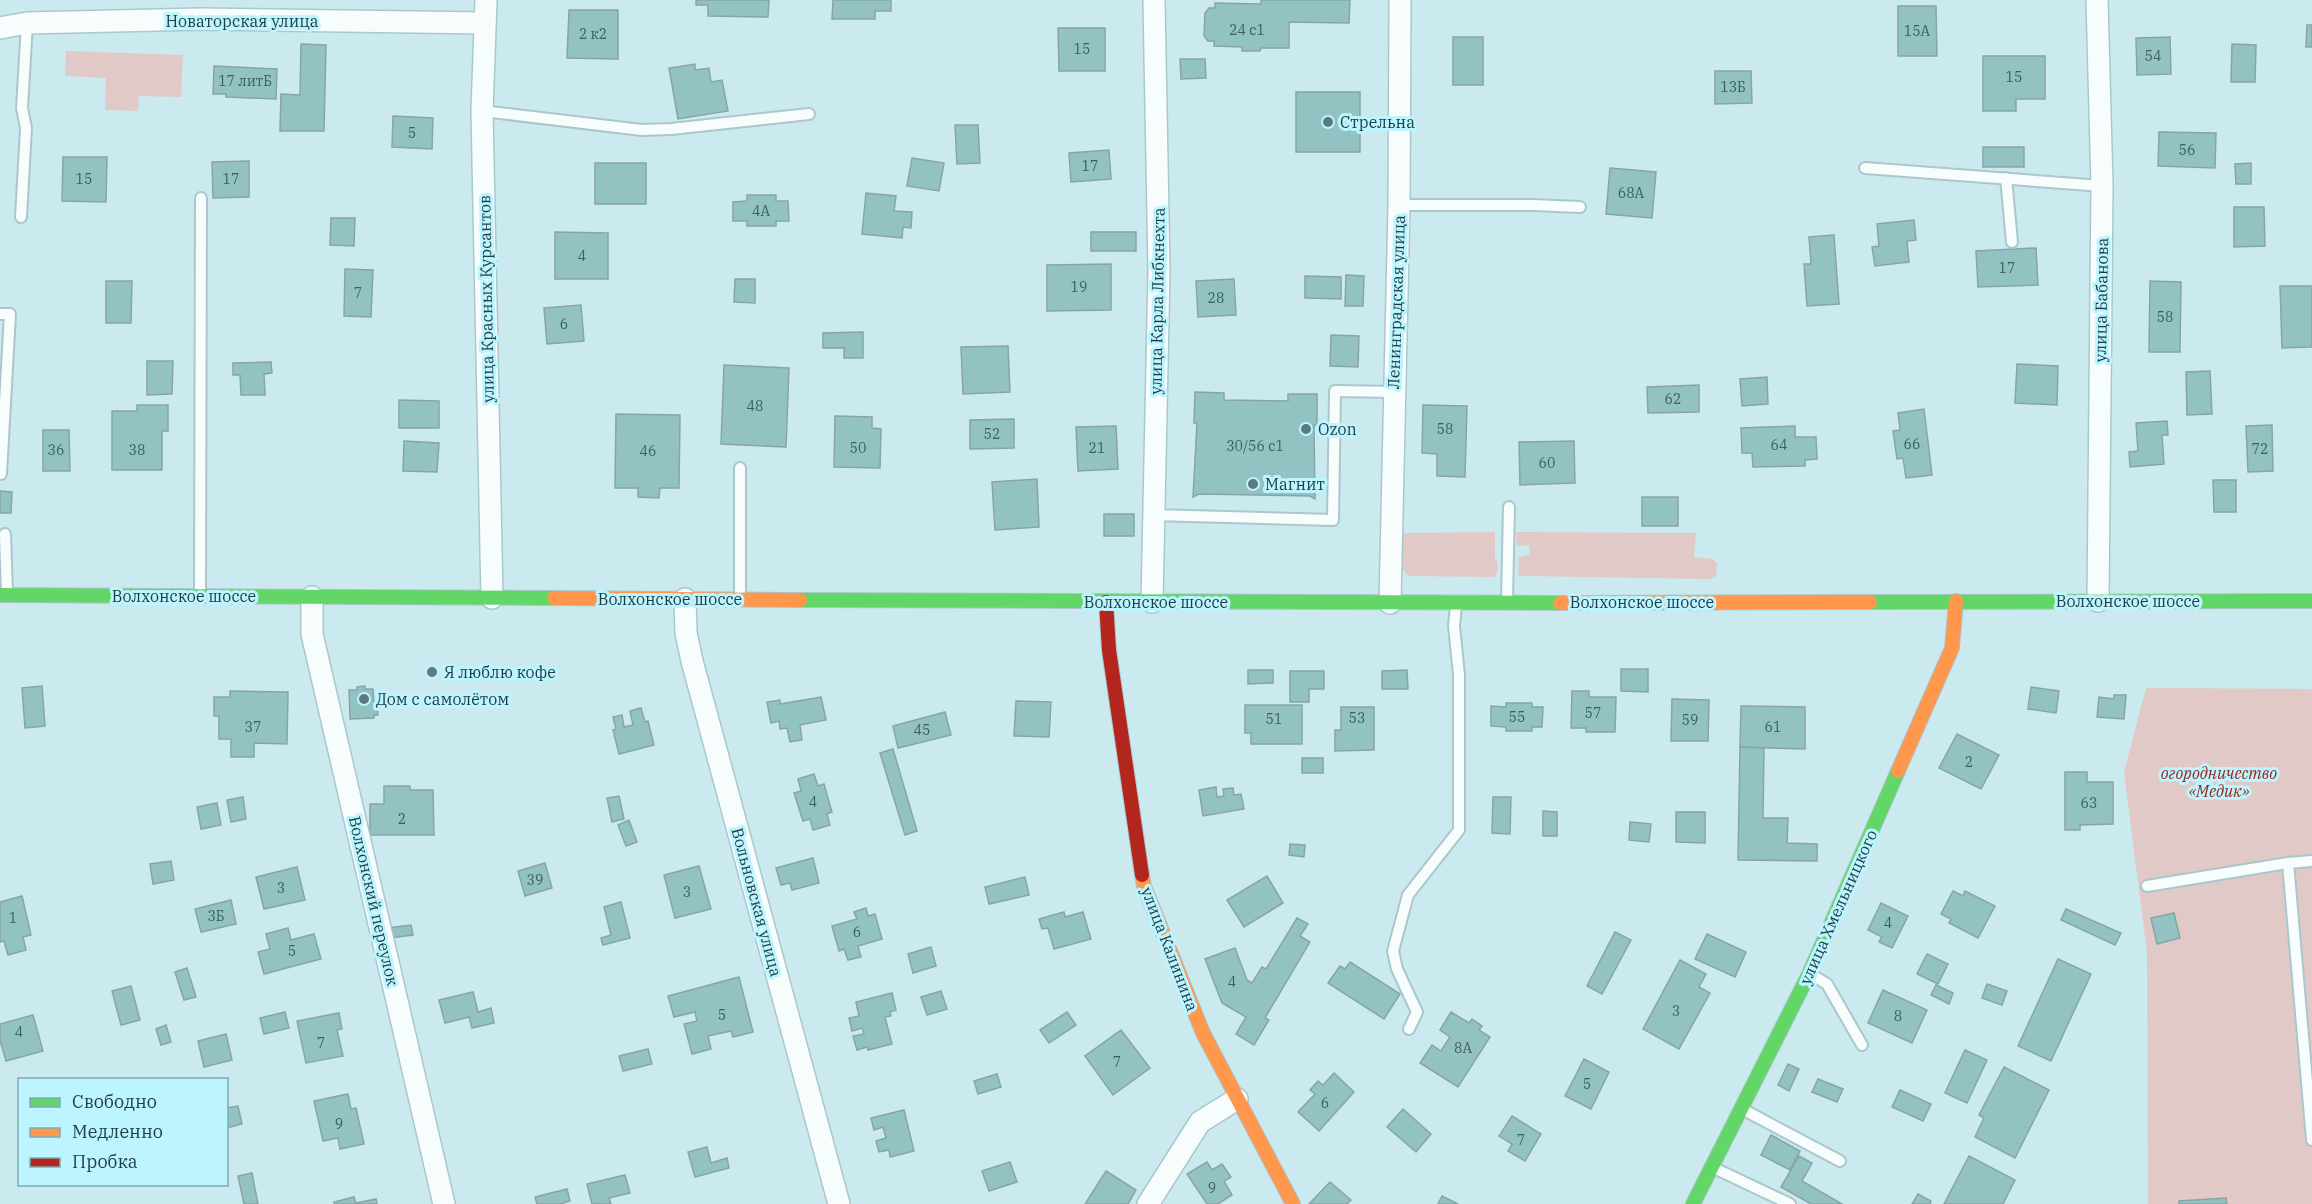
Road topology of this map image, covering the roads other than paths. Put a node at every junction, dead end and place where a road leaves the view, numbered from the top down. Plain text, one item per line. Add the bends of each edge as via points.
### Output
1 (486, 0) edge
2 (1154, 0) edge
3 (1400, 0) edge
4 (2097, 0) edge
5 (27, 23) junction
6 (485, 23) junction
7 (0, 28) edge
8 (482, 111) junction
9 (809, 114) dead end
10 (1865, 168) dead end
11 (2006, 178) junction
12 (2102, 186) junction
13 (201, 198) dead end
14 (1399, 205) junction
15 (1580, 207) dead end
16 (21, 217) dead end
17 (2012, 242) dead end
18 (0, 314) edge
19 (1394, 392) junction
20 (740, 468) dead end
21 (1, 474) edge
22 (1509, 507) dead end
23 (1153, 515) junction
24 (5, 534) dead end
25 (4, 595) edge
26 (200, 596) junction
27 (312, 597) junction
28 (492, 598) junction
29 (685, 599) junction
30 (740, 599) junction
31 (1956, 601) junction
32 (2098, 601) junction
33 (2312, 601) edge
34 (1106, 602) junction
35 (1152, 602) junction
36 (1456, 602) junction
37 (1507, 602) junction
38 (1390, 603) junction
39 (2312, 861) edge
40 (2288, 863) junction
41 (2147, 886) dead end
42 (1809, 974) junction
43 (1409, 1029) dead end
44 (1862, 1045) dead end
45 (1237, 1099) junction
46 (1741, 1108) junction
47 (2312, 1140) edge
48 (1840, 1161) dead end
49 (1711, 1166) junction
50 (444, 1204) edge
51 (838, 1204) edge
52 (1148, 1204) edge
53 (1293, 1204) edge
54 (1693, 1204) edge
55 (1790, 1204) edge

1 - 6 street, улица Красных Курсантов
2 - 23 street, улица Карла Либкнехта via 1159,271
3 - 14 street, Ленинградская улица
4 - 12 street, улица Бабанова
5 - 6 street, Новаторская улица via 201,19
5 - 7 street, Новаторская улица
5 - 16 lane
6 - 8 street, улица Красных Курсантов
8 - 9 lane via 642,130
8 - 28 street, улица Красных Курсантов
10 - 11 lane
11 - 12 lane
11 - 17 lane
12 - 32 street, улица Бабанова
13 - 26 lane
14 - 15 lane
14 - 19 street, Ленинградская улица
18 - 21 lane via 10,314
19 - 23 lane via 1335,391 1333,520
19 - 38 street, Ленинградская улица
20 - 30 lane
22 - 37 lane
23 - 35 street, улица Карла Либкнехта
24 - 25 lane
25 - 26 main road, Волхонское шоссе
26 - 27 main road, Волхонское шоссе
27 - 28 main road, Волхонское шоссе
27 - 50 street, Волхонский переулок via 312,633
28 - 29 main road, Волхонское шоссе
29 - 30 main road, Волхонское шоссе
29 - 51 street, Вольновская улица via 692,661
30 - 34 main road, Волхонское шоссе
31 - 32 main road, Волхонское шоссе
31 - 37 main road, Волхонское шоссе
31 - 42 main road, улица Хмельницкого via 1952,648
32 - 33 main road, Волхонское шоссе
34 - 35 main road, Волхонское шоссе
34 - 45 main road, улица Калинина via 1109,650 1144,886 1203,1033
35 - 38 main road, Волхонское шоссе
36 - 37 main road, Волхонское шоссе
36 - 38 main road, Волхонское шоссе
36 - 43 lane via 1459,830 1408,895 1393,951 1417,1012
39 - 40 lane
40 - 41 lane
40 - 47 lane
42 - 44 lane via 1827,984
42 - 46 main road, улица Хмельницкого
45 - 52 street via 1200,1122
45 - 53 main road, улица Калинина
46 - 48 lane
46 - 49 main road, улица Хмельницкого
49 - 54 main road, улица Хмельницкого
49 - 55 lane

